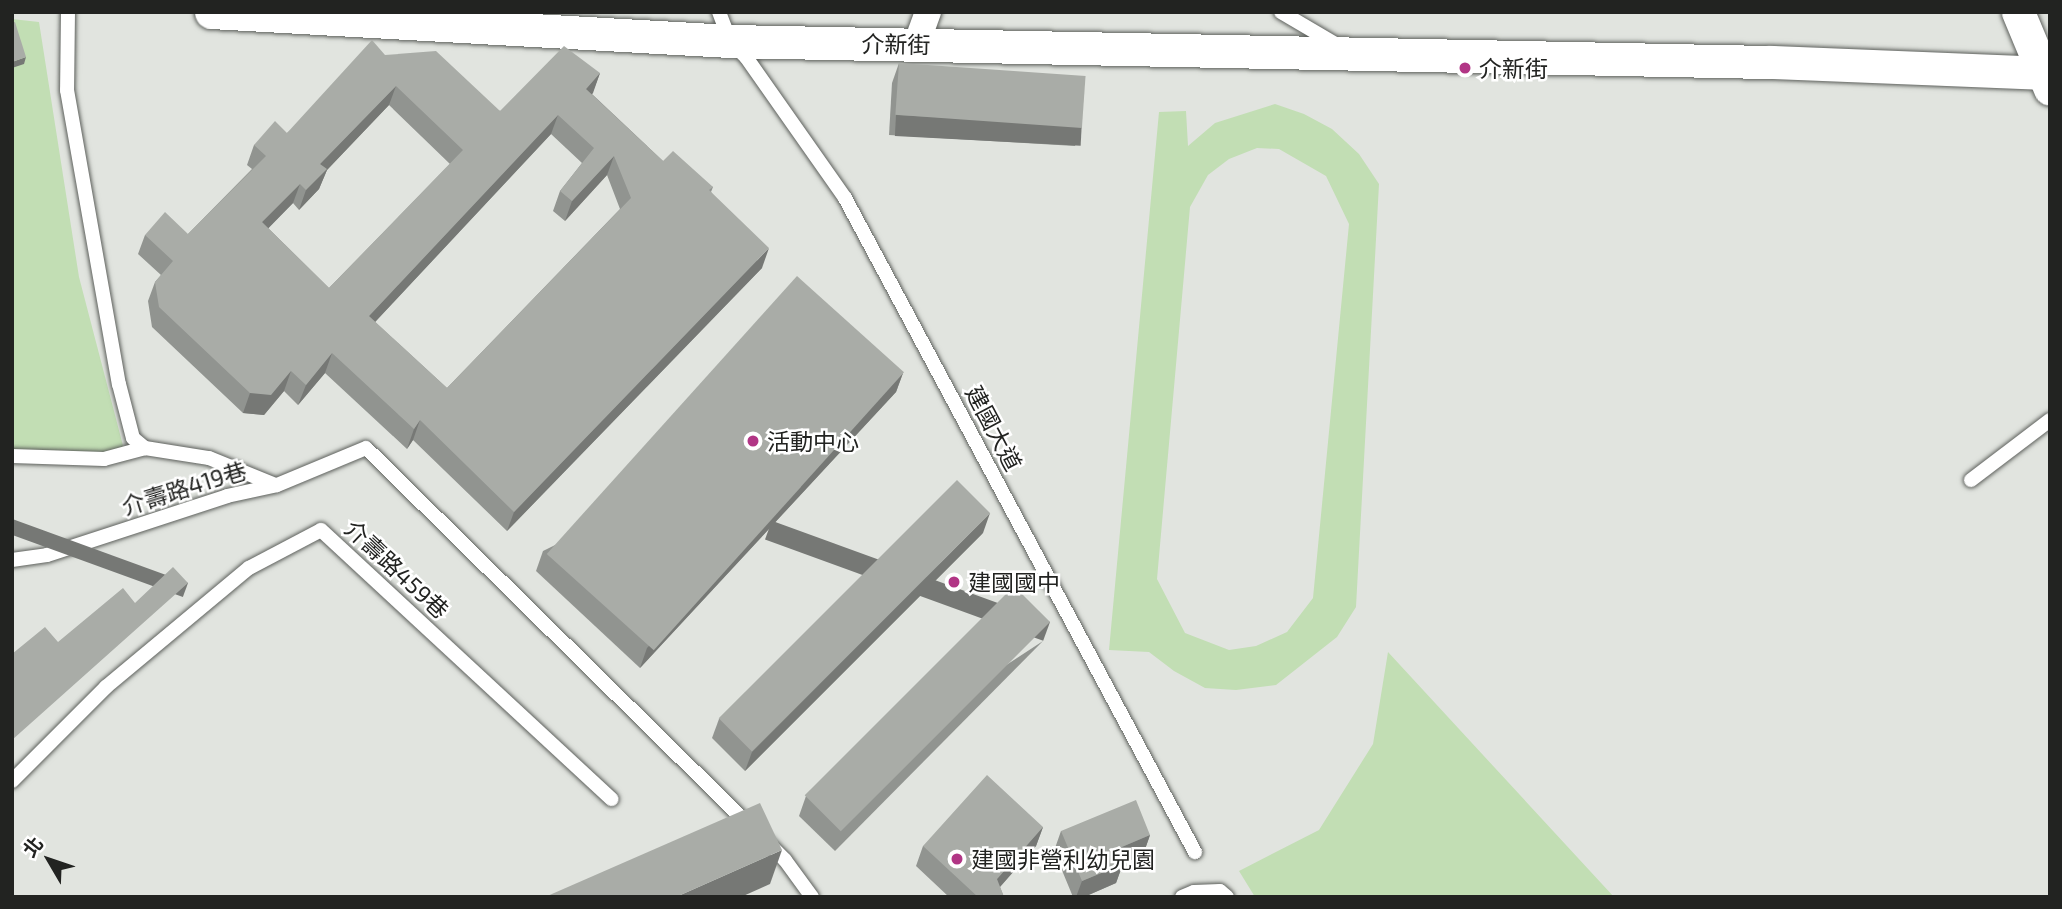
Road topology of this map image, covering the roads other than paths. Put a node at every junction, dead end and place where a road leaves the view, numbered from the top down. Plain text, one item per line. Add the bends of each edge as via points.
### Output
1 (68, 12) edge
2 (211, 12) edge
3 (928, 12) edge
4 (1281, 12) edge
5 (2018, 12) edge
6 (312, 16) edge
7 (389, 17) edge
8 (724, 26) edge
9 (916, 45) junction
10 (1351, 53) junction
11 (2047, 79) edge
12 (2050, 420) edge
13 (145, 447) junction
14 (12, 456) edge
15 (1971, 480) dead end
16 (276, 485) junction
17 (12, 560) edge
18 (12, 781) edge
19 (612, 799) dead end
20 (1195, 852) dead end
21 (812, 897) edge
22 (1182, 897) edge
23 (1227, 897) edge

1 - 13 lane via 67,90 119,384 133,438
2 - 6 street, 介新街
3 - 9 street
4 - 10 lane
5 - 11 street
6 - 7 street, 介新街
7 - 8 street, 介新街
8 - 9 street, 介新街
8 - 20 lane, 建國大道 via 845,198
9 - 10 street, 介新街
10 - 11 street, 介新街 via 1771,62
12 - 15 lane
13 - 14 lane via 104,460
13 - 16 lane via 209,458
16 - 17 lane, 介壽路419巷 via 227,496 47,555
16 - 21 lane, 介壽路419巷 via 366,448 785,860
18 - 19 lane, 介壽路459巷 via 106,687 249,568 321,530
22 - 23 lane via 1194,891 1220,891

